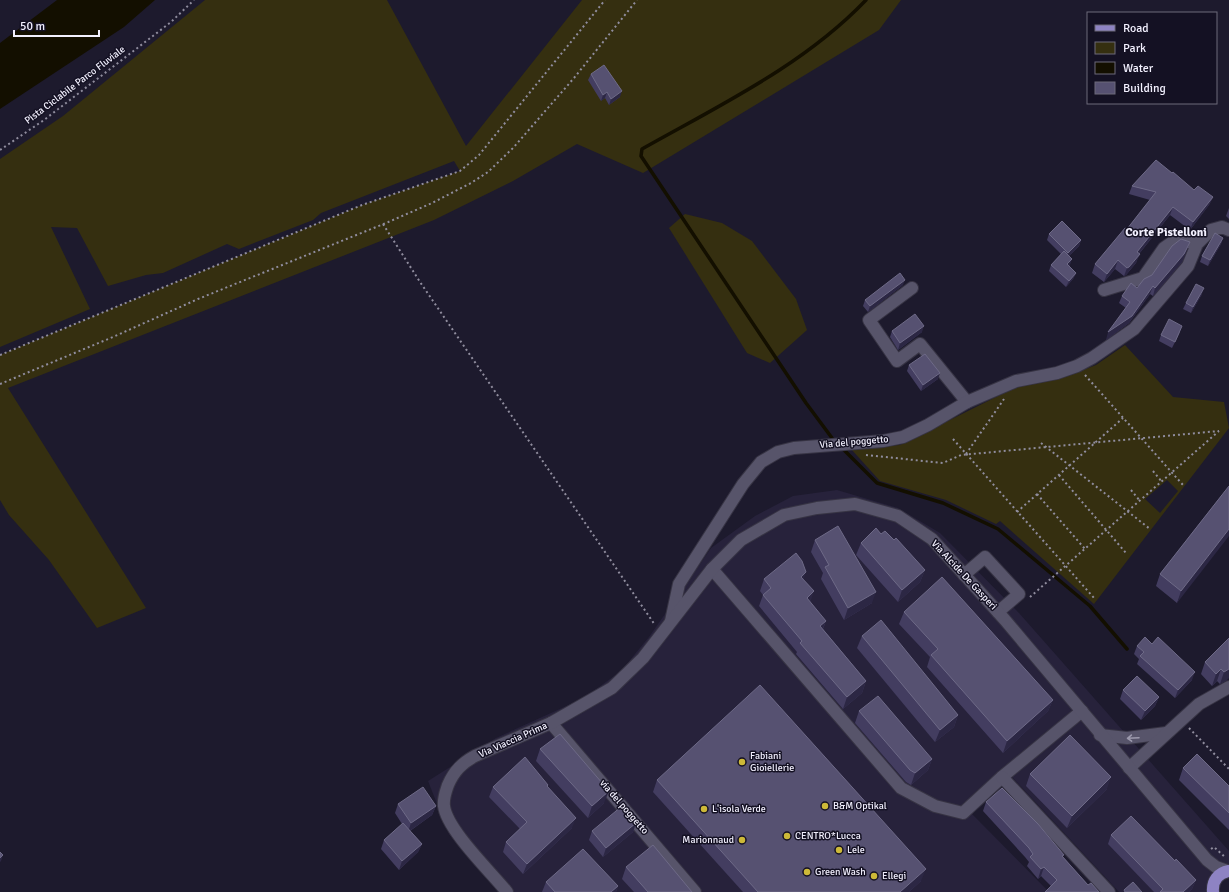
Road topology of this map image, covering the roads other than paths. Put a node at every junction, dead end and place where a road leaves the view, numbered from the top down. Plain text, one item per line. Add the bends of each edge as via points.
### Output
1 (1229, 230) edge
2 (1197, 244) junction
3 (912, 288) dead end
4 (1104, 290) dead end
5 (967, 402) junction
6 (712, 569) junction
7 (964, 575) junction
8 (998, 612) junction
9 (674, 618) junction
10 (1229, 687) edge
11 (1082, 711) junction
12 (551, 723) junction
13 (1166, 733) junction
14 (1100, 735) junction
15 (1129, 768) junction
16 (1002, 777) junction
17 (1207, 860) junction
18 (1228, 871) edge
19 (1213, 888) edge
20 (507, 892) edge
21 (695, 892) edge
22 (1109, 892) edge

1 - 2 street via 1222,227 1211,230
2 - 4 street via 1177,239 1164,248 1143,278
2 - 5 street, Via del poggetto via 1188,266 1134,329 1092,358 1057,373 1016,381
3 - 5 street via 869,320 897,361 920,344
5 - 9 street, Via del poggetto via 903,437 794,448 778,452 761,462 743,484 679,584
6 - 7 street, Via Alcide De Gasperi via 741,540 784,515 855,504 898,516 932,539
6 - 9 street, Via Alcide De Gasperi
6 - 16 street via 901,788 935,806 963,813
7 - 8 street, Via Alcide De Gasperi
7 - 8 street via 985,557 1019,594
8 - 11 street, Via Alcide De Gasperi
9 - 12 street, Via Viaccia Prima via 643,658 612,688
10 - 13 street via 1199,704
11 - 14 street, Via Alcide De Gasperi
11 - 16 street
12 - 20 street, Via Viaccia Prima via 465,762 450,780 446,790 444,807 456,832
12 - 21 street, via del poggetto
13 -> 14 street via 1127,738
13 - 15 street
14 - 15 street, Via Alcide De Gasperi
15 - 17 street, Via Alcide De Gasperi
16 - 22 street
17 - 18 street, Via Alcide De Gasperi via 1216,867
17 - 19 street, Via Alcide De Gasperi
18 - 19 main road

